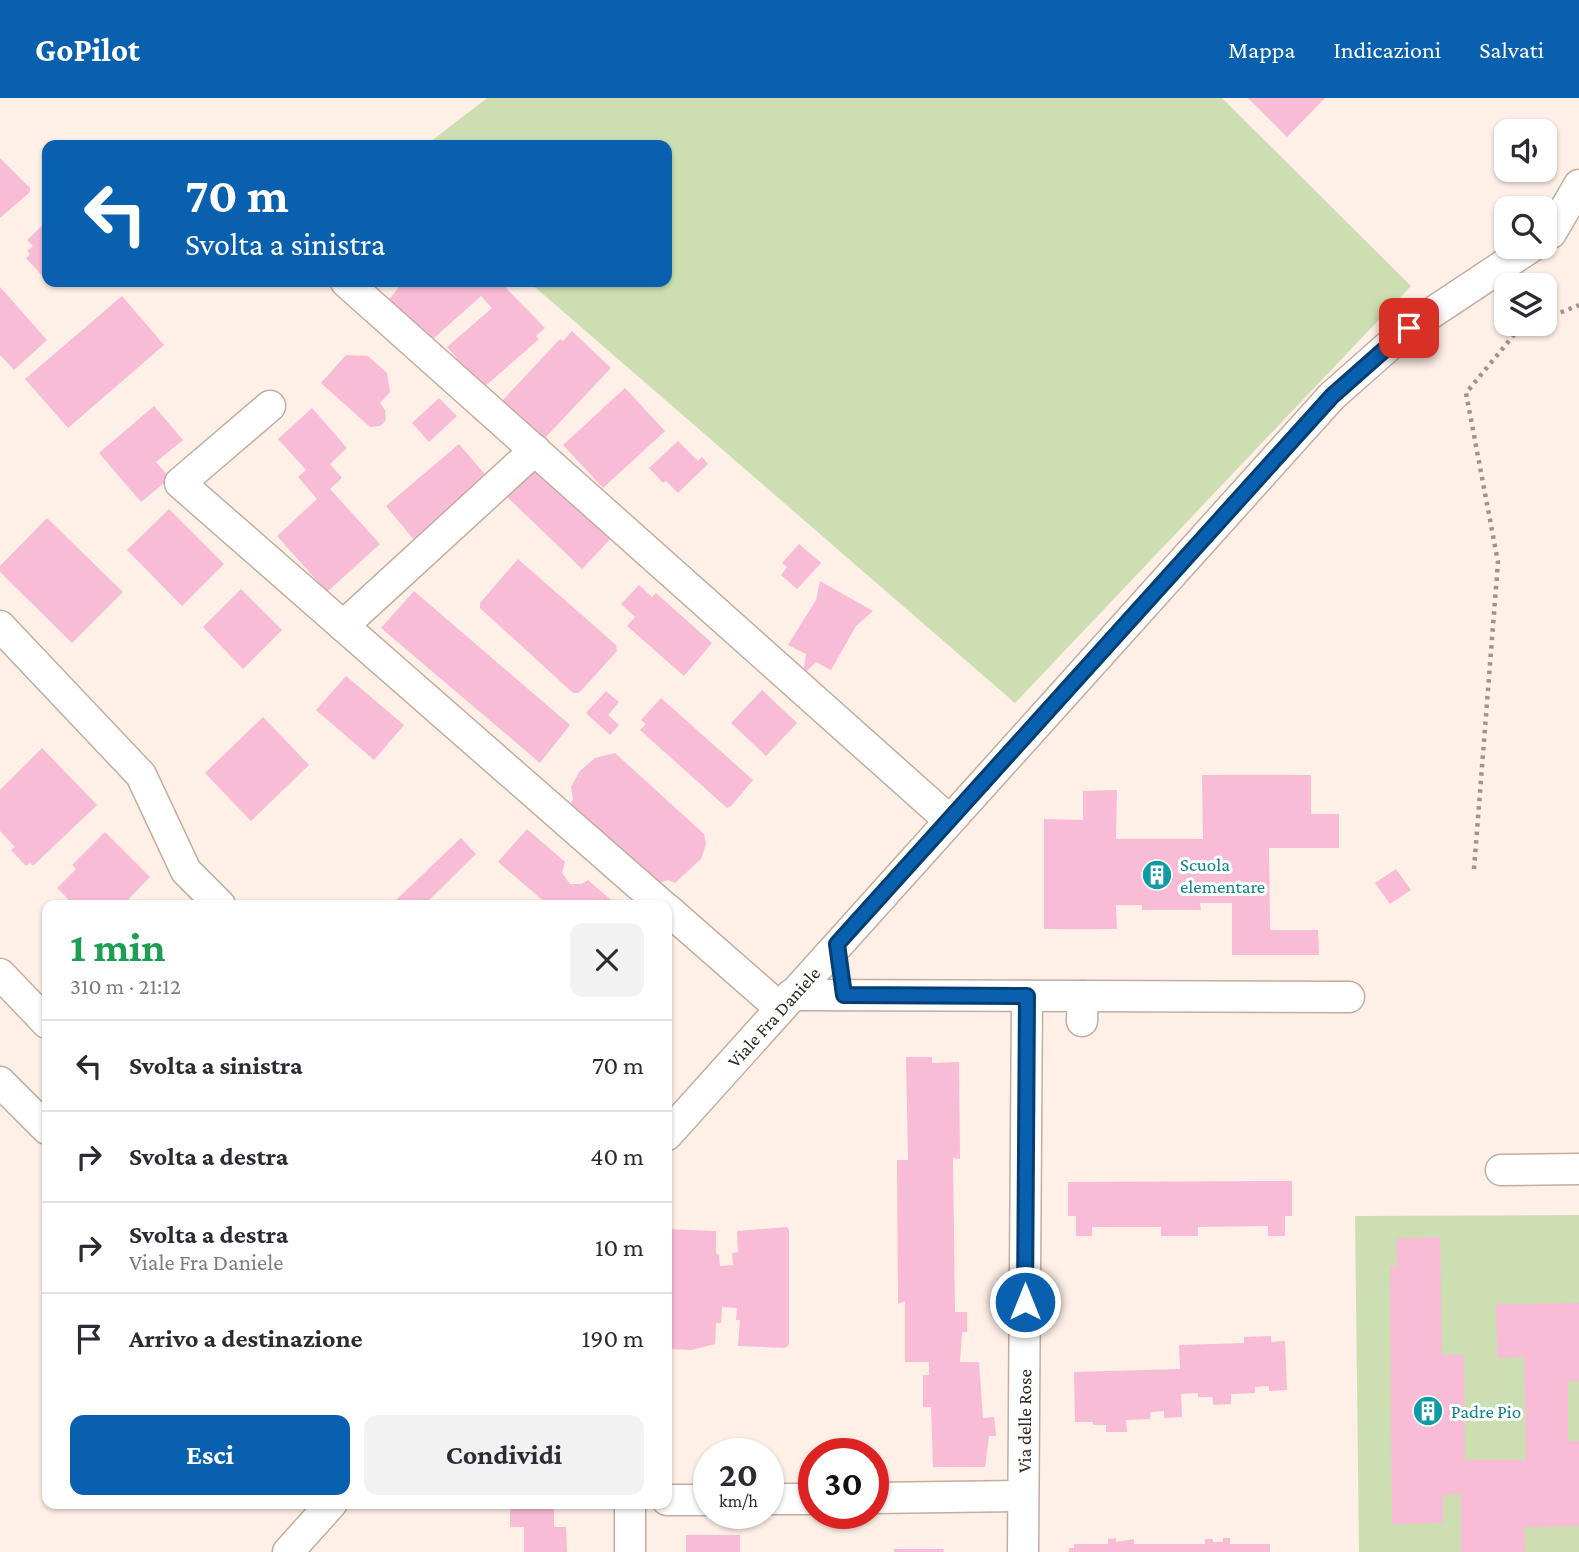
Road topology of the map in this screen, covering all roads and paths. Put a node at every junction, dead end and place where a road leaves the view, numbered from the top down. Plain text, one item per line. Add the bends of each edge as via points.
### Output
1 (1579, 185) edge
2 (1557, 218) edge
3 (1579, 219) edge
4 (1557, 231) edge
5 (1513, 259) edge
6 (352, 287) edge
7 (1579, 305) edge
8 (1557, 314) edge
9 (1513, 336) edge
10 (270, 406) dead end
11 (535, 450) junction
12 (0, 626) edge
13 (343, 626) junction
14 (949, 820) junction
15 (1474, 869) dead end
16 (215, 900) edge
17 (656, 900) edge
18 (672, 912) edge
19 (837, 944) junction
20 (0, 974) edge
21 (794, 993) junction
22 (844, 995) junction
23 (1027, 996) junction
24 (1349, 997) dead end
25 (42, 1018) edge
26 (0, 1082) edge
27 (42, 1124) edge
28 (672, 1129) edge
29 (1579, 1169) edge
30 (1501, 1170) dead end
31 (1024, 1496) junction
32 (889, 1498) edge
33 (672, 1500) edge
34 (693, 1500) edge
35 (327, 1509) edge
36 (630, 1509) edge
37 (288, 1552) edge
38 (630, 1552) edge
39 (1023, 1552) edge

1 - 2 street, Viale Fra Daniele
3 - 4 street, Viale Fra Daniele
5 - 14 street, Viale Fra Daniele via 1409,328 1332,396
6 - 11 street
7 - 8 path
9 - 15 path via 1466,393 1498,562
10 - 13 street via 180,483
11 - 13 street
11 - 14 street
12 - 16 street via 141,775 186,871
13 - 17 street
14 - 19 street, Viale Fra Daniele
18 - 21 street
19 - 21 street, Viale Fra Daniele
19 - 22 street
20 - 25 street
21 - 22 street
21 - 28 street, Viale Fra Daniele
22 - 23 street
23 - 24 street via 1083,1009
23 - 31 street, Via delle Rose
26 - 27 street
29 - 30 street
31 - 32 street
31 - 39 street, Via delle Rose
33 - 34 street
35 - 37 street
36 - 38 street

